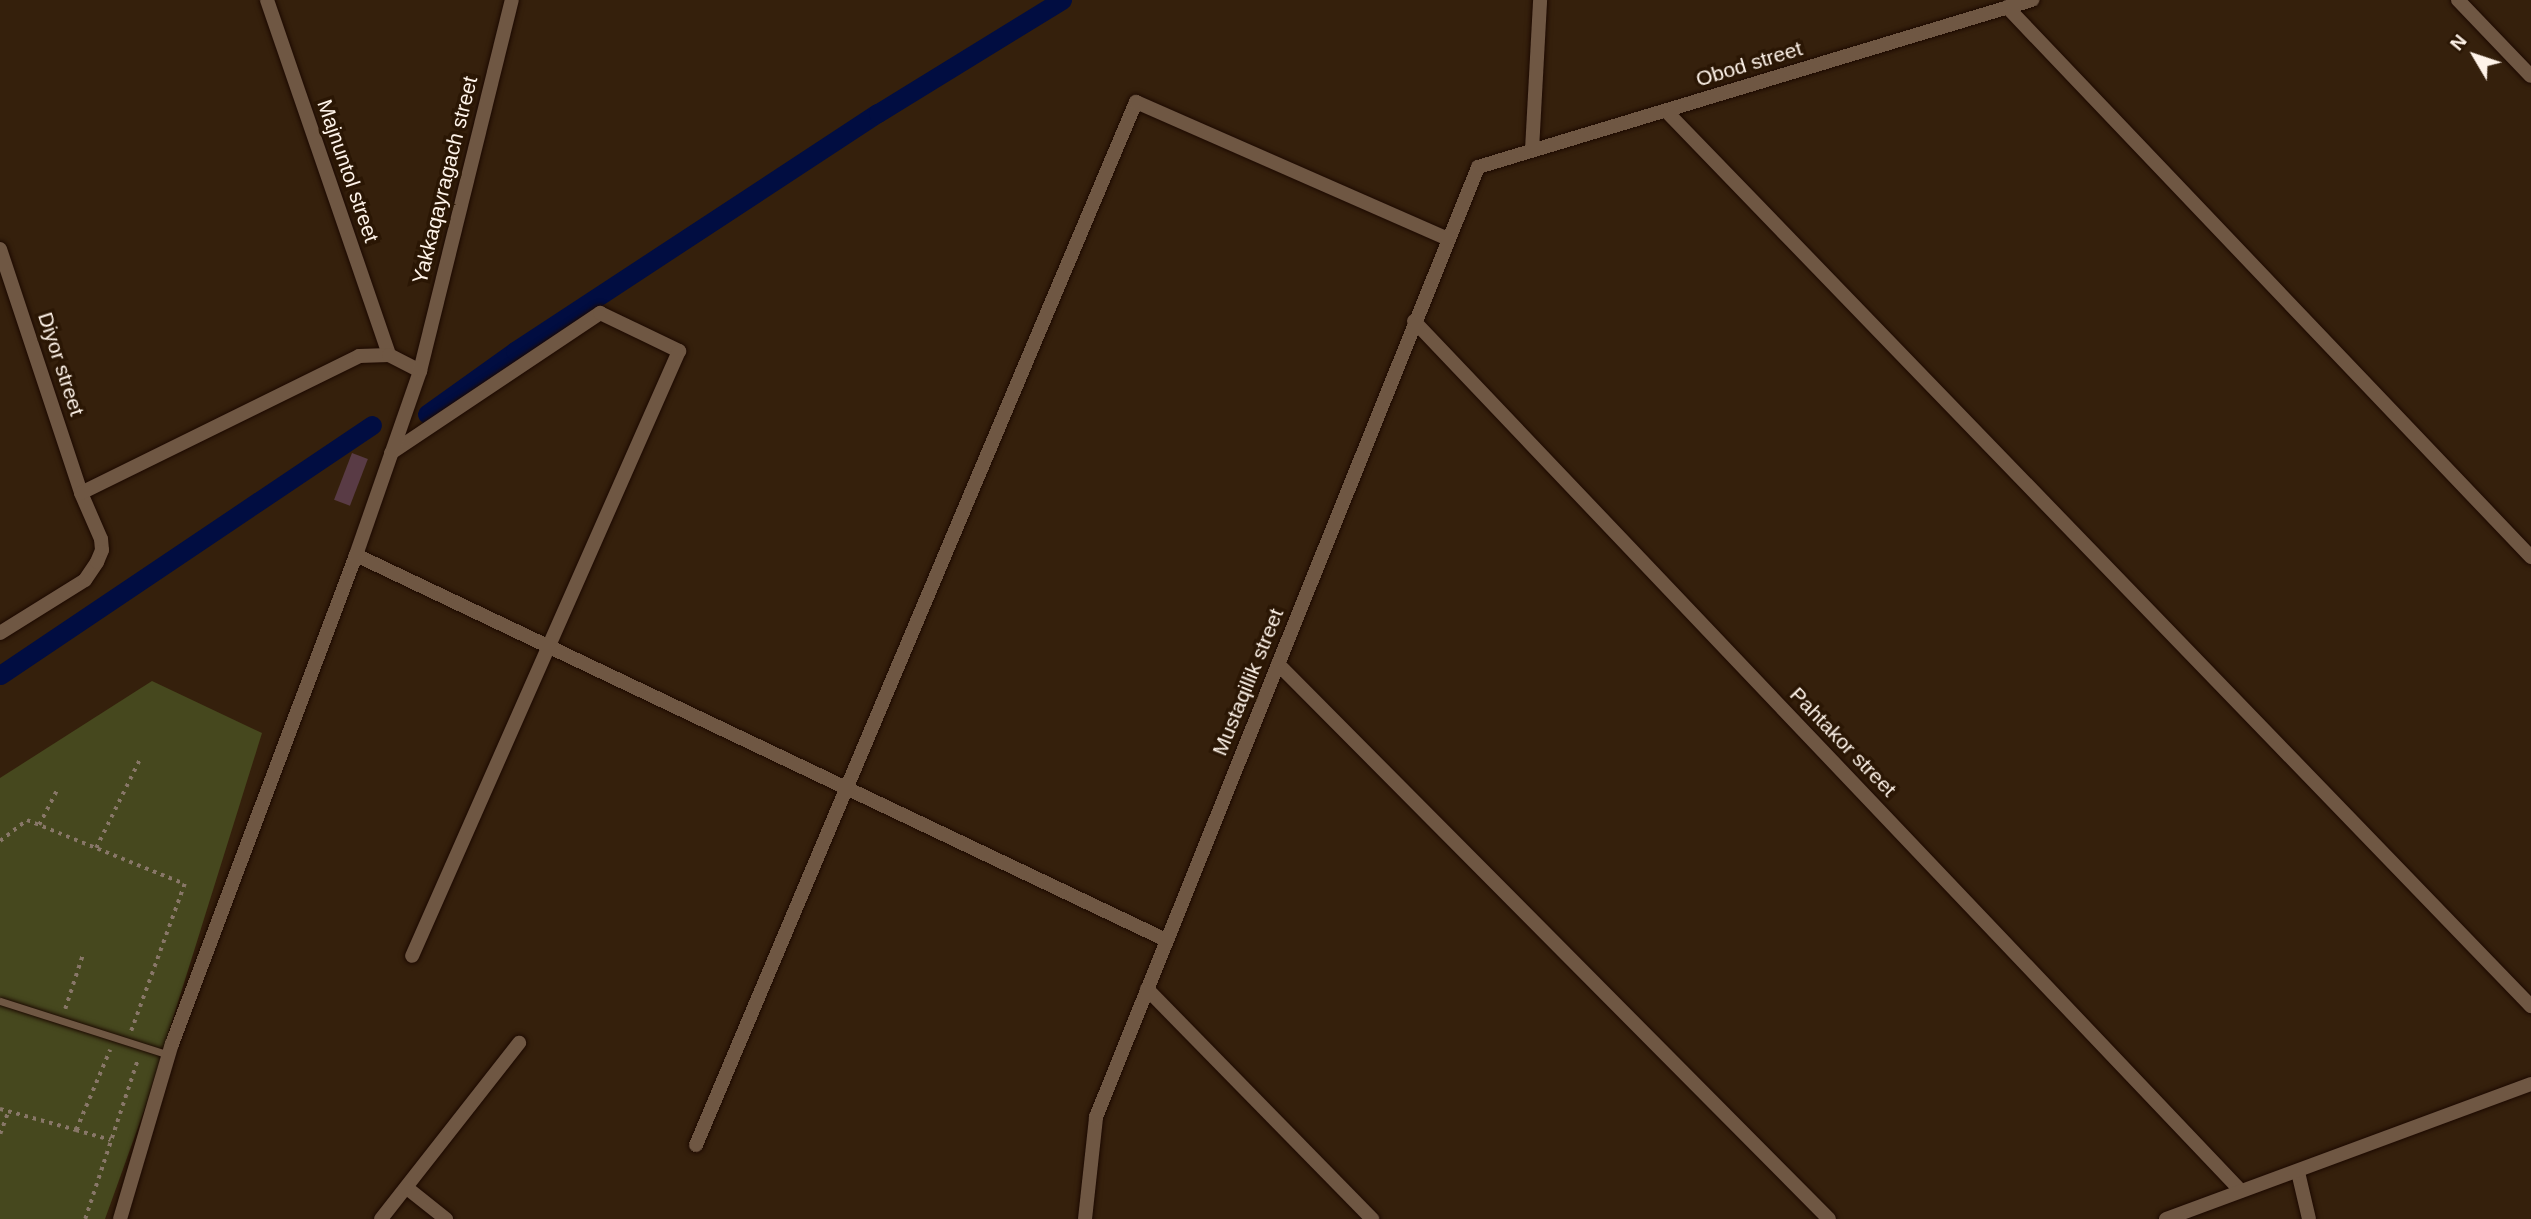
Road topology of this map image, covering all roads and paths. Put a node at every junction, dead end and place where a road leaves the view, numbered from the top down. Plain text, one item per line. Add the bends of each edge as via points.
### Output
1 (267, 0) edge
2 (512, 0) edge
3 (1540, 0) edge
4 (2032, 0) edge
5 (2458, 0) edge
6 (2007, 7) junction
7 (2531, 76) edge
8 (1666, 111) junction
9 (1532, 150) junction
10 (1478, 167) joint
11 (1448, 239) junction
12 (0, 249) edge
13 (1415, 321) junction
14 (389, 355) junction
15 (420, 371) junction
16 (391, 453) junction
17 (81, 493) junction
18 (356, 555) junction
19 (2531, 557) edge
20 (0, 633) edge
21 (549, 647) junction
22 (1278, 664) junction
23 (140, 760) dead end
24 (845, 787) junction
25 (58, 789) dead end
26 (39, 825) junction
27 (0, 841) edge
28 (96, 848) junction
29 (1166, 940) junction
30 (83, 954) dead end
31 (411, 957) dead end
32 (1147, 989) junction
33 (0, 1001) edge
34 (2531, 1006) edge
35 (61, 1021) junction
36 (115, 1038) junction
37 (128, 1042) junction
38 (519, 1043) dead end
39 (142, 1047) junction
40 (169, 1055) junction
41 (2531, 1084) edge
42 (0, 1110) edge
43 (8, 1112) junction
44 (76, 1130) junction
45 (0, 1134) edge
46 (111, 1140) junction
47 (696, 1145) dead end
48 (2298, 1172) junction
49 (407, 1188) junction
50 (2241, 1191) junction
51 (85, 1219) edge
52 (120, 1219) edge
53 (381, 1219) edge
54 (446, 1219) edge
55 (1085, 1219) edge
56 (1372, 1219) edge
57 (1829, 1219) edge
58 (2166, 1219) edge
59 (2309, 1219) edge

1 - 14 street, Majnuntol street
2 - 15 street, Yakkaqayragach street
3 - 9 street
4 - 6 street, Obod street
5 - 7 street
6 - 8 street, Obod street
6 - 19 street
8 - 9 street, Obod street
8 - 34 street
9 - 10 street, Obod street
10 - 11 street, Mustaqillik street
11 - 13 street, Mustaqillik street
11 - 24 street via 1136,102
12 - 17 street, Diyor street
13 - 22 street, Mustaqillik street
13 - 50 street, Pahtakor street
14 - 15 street
14 - 17 street via 359,356
15 - 16 street, Yakkaqayragach street
16 - 18 street, Yakkaqayragach street
16 - 21 street via 600,313 679,351
17 - 20 street, Diyor street via 101,539 97,562 85,580
18 - 21 street
18 - 40 street, Yakkaqayragach street
21 - 24 street
21 - 31 street
22 - 29 street, Mustaqillik street
22 - 57 street
23 - 28 path
24 - 29 street
24 - 47 street
25 - 26 path
26 - 27 path via 27,820
26 - 28 path
28 - 37 path via 184,884
29 - 32 street, Mustaqillik street
30 - 35 path
32 - 55 street, Mustaqillik street via 1096,1117
32 - 56 street
33 - 35 lane
35 - 36 lane
36 - 37 lane
36 - 44 path
37 - 39 lane
38 - 49 street
39 - 40 lane
39 - 46 path
40 - 52 street, Yakkaqayragach street
41 - 48 street
42 - 43 path
43 - 44 path
43 - 45 path
44 - 46 path
46 - 51 path
48 - 50 street
48 - 59 street
49 - 53 street
49 - 54 street
50 - 58 street

